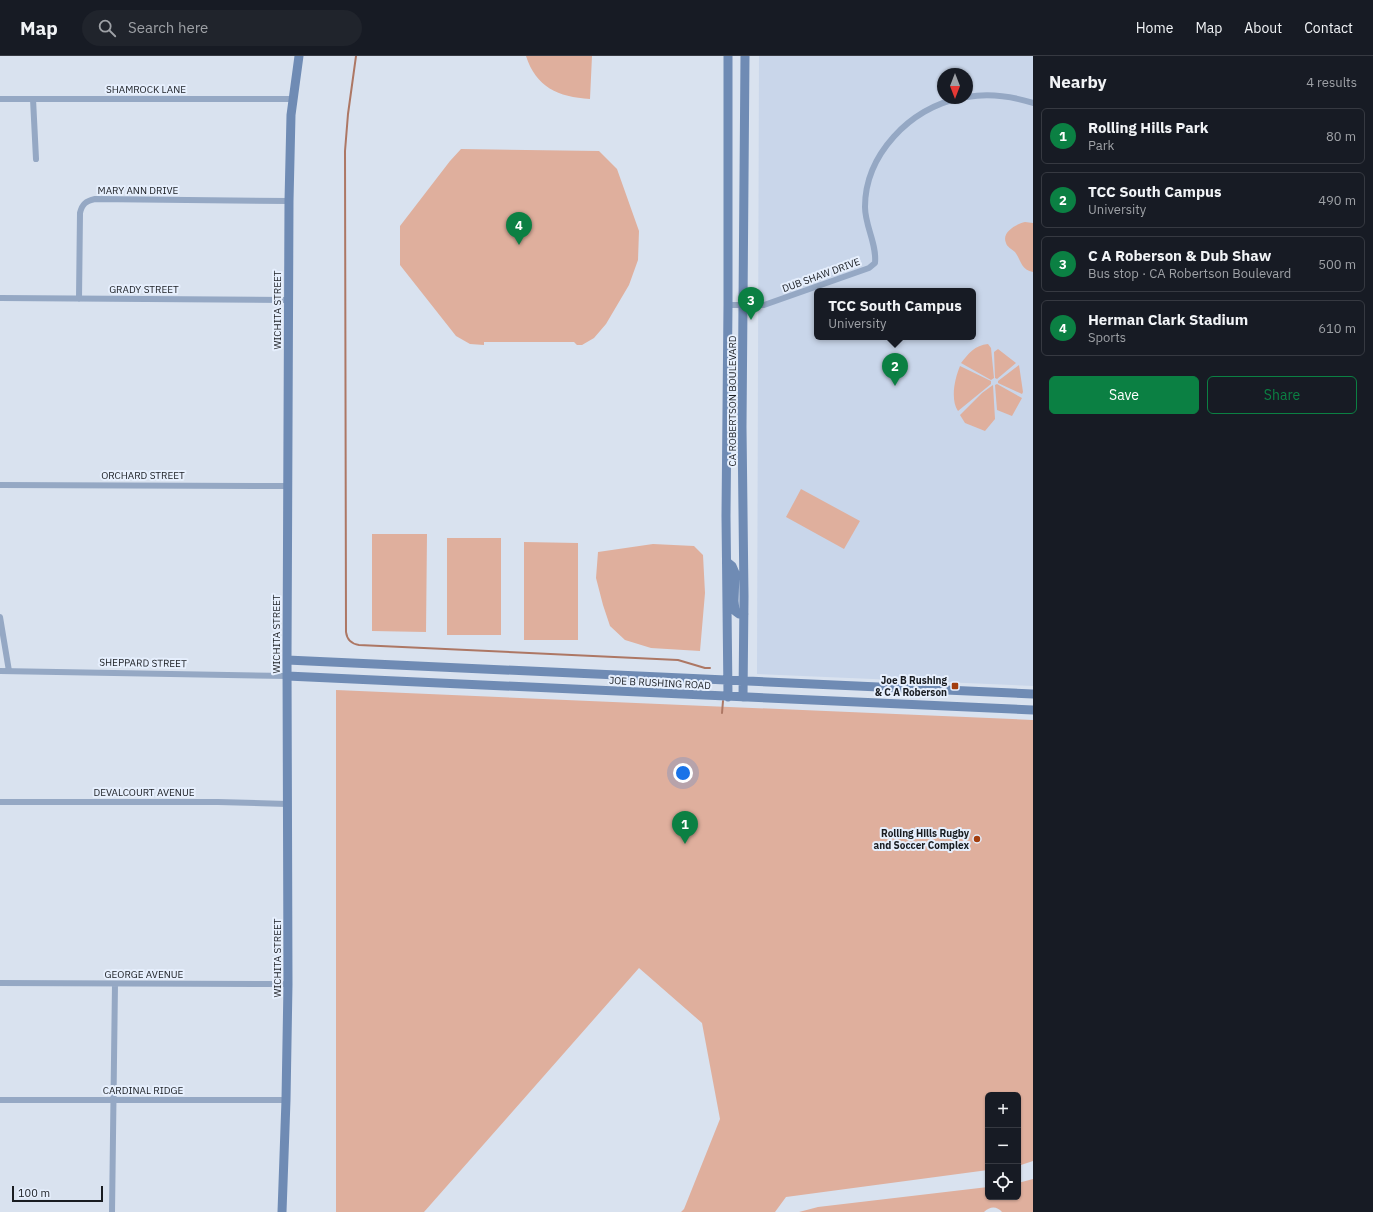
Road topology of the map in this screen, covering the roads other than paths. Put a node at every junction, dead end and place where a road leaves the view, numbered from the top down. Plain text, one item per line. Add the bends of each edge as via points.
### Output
1 (299, 56) edge
2 (728, 56) edge
3 (746, 56) edge
4 (973, 96) edge
5 (0, 99) edge
6 (33, 99) junction
7 (293, 99) junction
8 (745, 102) junction
9 (728, 103) junction
10 (1033, 103) edge
11 (941, 104) edge
12 (36, 159) dead end
13 (289, 201) junction
14 (814, 288) edge
15 (814, 288) edge
16 (0, 298) edge
17 (79, 299) junction
18 (288, 300) junction
19 (728, 305) junction
20 (744, 305) junction
21 (742, 427) junction
22 (728, 428) junction
23 (0, 485) edge
24 (287, 486) junction
25 (744, 515) junction
26 (726, 516) junction
27 (727, 562) junction
28 (744, 614) junction
29 (0, 617) edge
30 (287, 660) junction
31 (0, 671) edge
32 (9, 671) junction
33 (287, 676) junction
34 (728, 680) junction
35 (743, 680) junction
36 (939, 690) junction
37 (1033, 694) edge
38 (728, 697) junction
39 (743, 698) junction
40 (938, 705) junction
41 (1033, 710) edge
42 (0, 802) edge
43 (287, 804) junction
44 (0, 983) edge
45 (115, 984) junction
46 (288, 984) junction
47 (0, 1100) edge
48 (114, 1100) junction
49 (286, 1100) junction
50 (112, 1212) edge
51 (282, 1212) edge

1 - 7 street, WICHITA STREET
2 - 9 street, CA ROBERTSON BOULEVARD
3 - 8 street, CA ROBERTSON BOULEVARD
4 - 10 street via 1000,95
5 - 6 street, SHAMROCK LANE
6 - 7 street, SHAMROCK LANE
6 - 12 street
7 - 13 street, WICHITA STREET
8 - 9 street
8 - 20 street, CA ROBERTSON BOULEVARD
9 - 19 street, CA ROBERTSON BOULEVARD
11 - 14 street, DUB SHAW DRIVE via 915,118 894,136 877,160 868,184 865,206 866,220 876,254 875,263 869,268
13 - 17 street, MARY ANN DRIVE via 87,201 81,206 80,213
13 - 18 street, WICHITA STREET
15 - 20 street, DUB SHAW DRIVE via 764,305
16 - 17 street, GRADY STREET
17 - 18 street, GRADY STREET
18 - 24 street, WICHITA STREET
19 - 20 street, DUB SHAW DRIVE
19 - 22 street, CA ROBERTSON BOULEVARD
20 - 21 street, CA ROBERTSON BOULEVARD
21 - 22 street
21 - 25 street, CA ROBERTSON BOULEVARD
22 - 26 street, CA ROBERTSON BOULEVARD
23 - 24 street, ORCHARD STREET
24 - 30 street, WICHITA STREET
25 - 26 street
25 - 28 street, CA ROBERTSON BOULEVARD
26 - 27 street, CA ROBERTSON BOULEVARD
27 - 28 street via 735,573 735,612
27 - 34 street, CA ROBERTSON BOULEVARD
28 - 35 street, CA ROBERTSON BOULEVARD
29 - 32 street
30 - 33 street, WICHITA STREET
30 - 34 street, JOE B RUSHING ROAD
31 - 32 street, SHEPPARD STREET
32 - 33 street, SHEPPARD STREET
33 - 38 street, JOE B RUSHING ROAD
33 - 43 street, WICHITA STREET
34 - 35 street, JOE B RUSHING ROAD
34 - 38 street, CA ROBERTSON BOULEVARD
35 - 36 street, JOE B RUSHING ROAD
35 - 39 street, CA ROBERTSON BOULEVARD
36 - 37 street, JOE B RUSHING ROAD
36 - 40 street
38 - 39 street, JOE B RUSHING ROAD
39 - 40 street, JOE B RUSHING ROAD
40 - 41 street, JOE B RUSHING ROAD
42 - 43 street, DEVALCOURT AVENUE
43 - 46 street, WICHITA STREET
44 - 45 street, GEORGE AVENUE
45 - 46 street, GEORGE AVENUE
45 - 48 street
46 - 49 street, WICHITA STREET
47 - 48 street, CARDINAL RIDGE
48 - 49 street, CARDINAL RIDGE
48 - 50 street
49 - 51 street, WICHITA STREET

